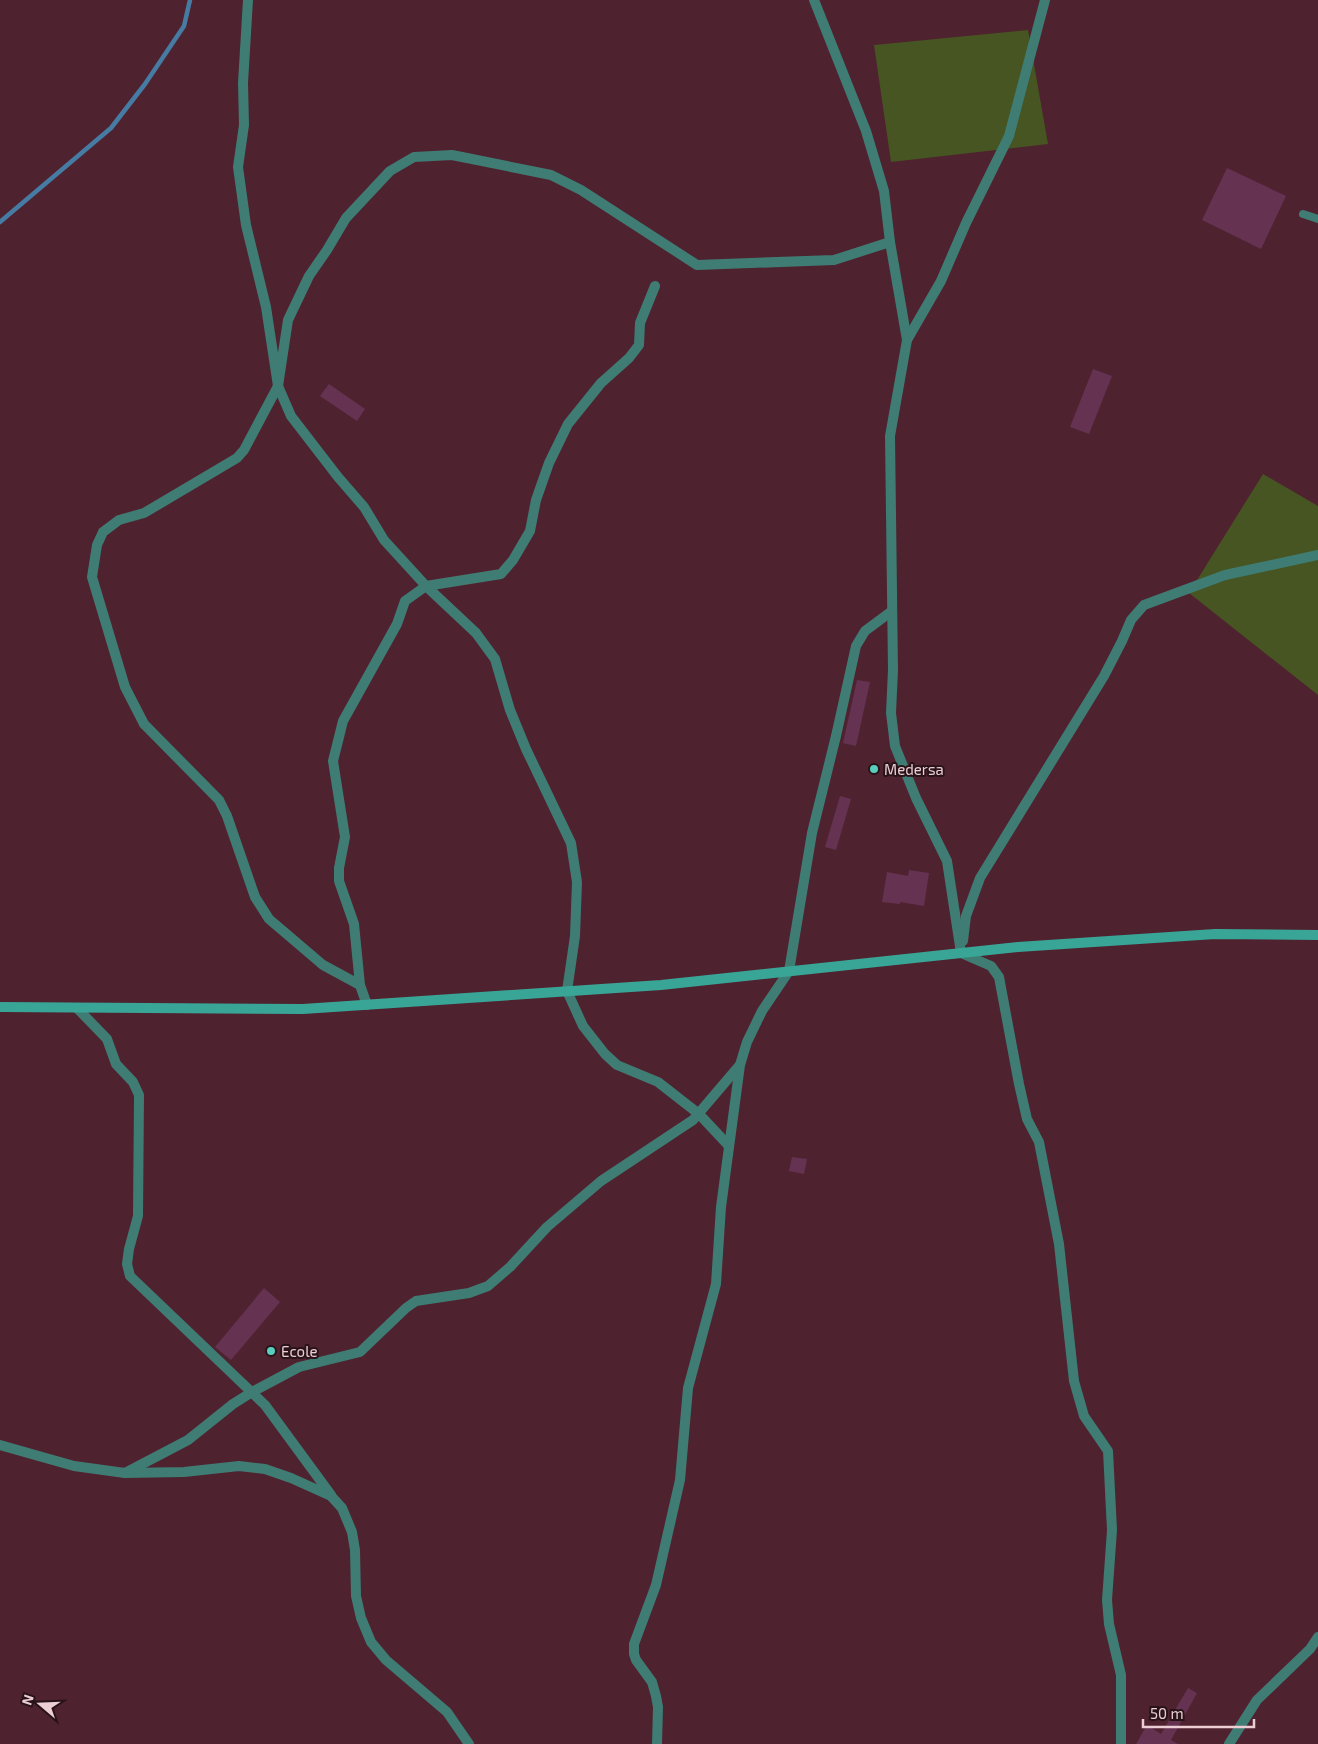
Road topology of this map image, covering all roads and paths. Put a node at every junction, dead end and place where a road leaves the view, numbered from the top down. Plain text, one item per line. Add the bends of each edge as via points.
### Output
1 (248, 0) edge
2 (814, 0) edge
3 (1045, 0) edge
4 (1302, 214) dead end
5 (1318, 219) edge
6 (890, 242) junction
7 (655, 286) dead end
8 (907, 340) junction
9 (278, 386) junction
10 (1318, 555) edge
11 (426, 586) junction
12 (892, 611) junction
13 (1318, 934) edge
14 (961, 953) junction
15 (789, 971) junction
16 (360, 985) junction
17 (567, 991) junction
18 (367, 1004) junction
19 (0, 1007) edge
20 (77, 1008) junction
21 (740, 1065) junction
22 (699, 1114) junction
23 (729, 1146) junction
24 (252, 1392) junction
25 (0, 1445) edge
26 (125, 1472) junction
27 (331, 1496) junction
28 (1318, 1637) edge
29 (469, 1744) edge
30 (657, 1744) edge
31 (1121, 1744) edge
32 (1229, 1744) edge

1 - 9 street via 244,126 238,167 246,225 266,307
2 - 6 street via 868,140 884,191
3 - 8 street via 1009,136 941,281
4 - 5 lane
6 - 8 street
6 - 9 street via 834,260 697,265 582,190 551,175 452,155 414,157 390,171 346,218 309,276 288,320
7 - 11 street via 640,324 639,345 601,383 568,424 549,463 536,500 530,531 513,560 501,574
8 - 12 street via 890,436
9 - 11 street via 291,416 364,507 384,540
9 - 16 street via 237,458 144,513 119,520 103,532 97,545 92,577 125,687 144,724 219,800 255,897 268,919 323,965
10 - 14 street via 1225,574 1144,605 1131,620 1104,676 980,878 966,916
11 - 16 street via 405,602 397,624 343,721 334,761 345,837 339,881 354,924
11 - 17 street via 476,633 495,659 526,749 571,842 577,882 575,936
12 - 14 street via 891,713 895,746 947,861
12 - 15 street via 865,631 856,646 812,833
13 - 14 street via 1215,934
14 - 15 street
14 - 31 street via 991,966 999,977 1019,1084 1027,1119 1039,1142 1057,1234 1074,1381 1084,1416 1108,1451 1112,1530 1107,1600 1121,1675
15 - 17 street
15 - 21 street via 762,1011
16 - 18 street
17 - 18 street
17 - 22 street via 583,1026 605,1054 617,1065 658,1082
18 - 20 street via 303,1009
19 - 20 street
20 - 24 street via 107,1039 116,1064 133,1082 139,1095 138,1216 127,1264 130,1276
21 - 22 street
21 - 23 street
22 - 23 street
22 - 24 street via 601,1182 546,1227 488,1286 469,1293 416,1301 360,1352 299,1367
23 - 30 street via 716,1284 688,1388 680,1480 656,1585 634,1644 636,1660 652,1682 656,1696
24 - 26 street via 188,1440
24 - 27 street
25 - 26 street via 74,1466
26 - 27 street via 184,1472 239,1466 265,1469
27 - 29 street via 342,1508 352,1532 356,1596 371,1642 386,1660 447,1712
28 - 32 street via 1310,1649 1257,1700

